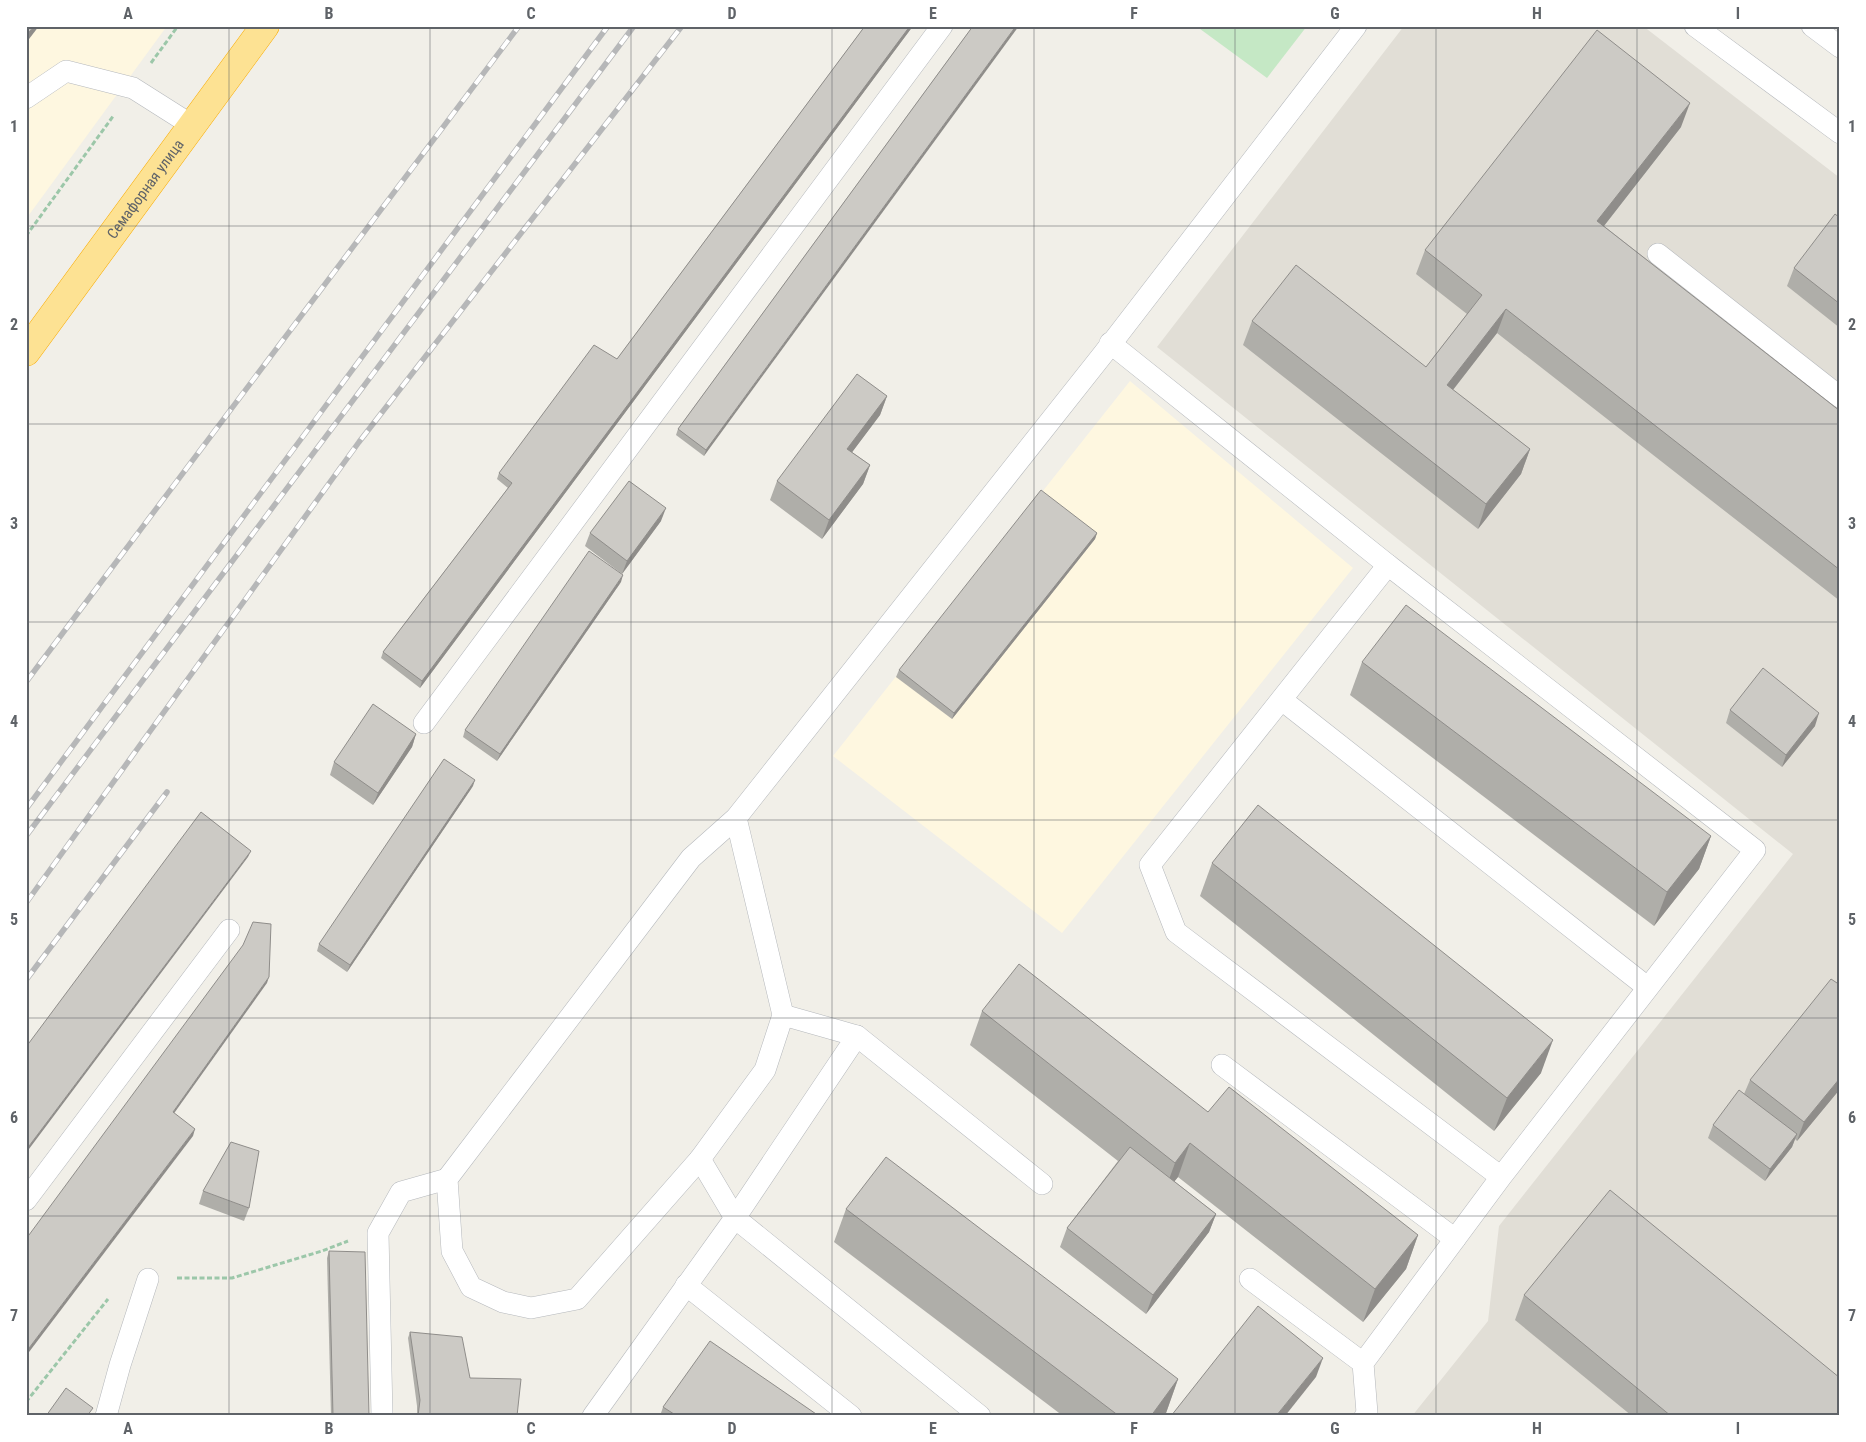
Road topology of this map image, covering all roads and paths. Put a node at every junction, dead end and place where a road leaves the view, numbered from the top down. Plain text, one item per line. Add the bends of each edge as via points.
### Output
1 (178, 26) edge
2 (265, 26) edge
3 (942, 26) edge
4 (1356, 26) edge
5 (1694, 26) edge
6 (1812, 26) edge
7 (1840, 48) edge
8 (133, 88) junction
9 (26, 98) edge
10 (193, 126) junction
11 (1840, 132) edge
12 (26, 236) edge
13 (1658, 254) dead end
14 (1110, 344) junction
15 (26, 352) edge
16 (1840, 397) edge
17 (1388, 565) junction
18 (1282, 700) junction
19 (424, 723) dead end
20 (736, 818) junction
21 (229, 930) dead end
22 (1648, 987) junction
23 (783, 1015) junction
24 (857, 1036) junction
25 (1222, 1065) dead end
26 (700, 1159) junction
27 (1501, 1178) junction
28 (447, 1179) junction
29 (1042, 1184) dead end
30 (26, 1200) edge
31 (735, 1218) junction
32 (1455, 1238) junction
33 (350, 1240) dead end
34 (148, 1279) junction
35 (1250, 1279) dead end
36 (686, 1284) junction
37 (1363, 1363) junction
38 (26, 1402) edge
39 (106, 1416) edge
40 (382, 1416) edge
41 (593, 1416) edge
42 (851, 1416) edge
43 (980, 1416) edge
44 (1365, 1416) edge

1 - 8 path
2 - 10 highway, Семафорная улица
3 - 19 lane
4 - 14 lane
5 - 11 lane
6 - 7 lane
8 - 9 lane via 66,71
8 - 10 lane
8 - 12 path
10 - 15 highway, Семафорная улица
13 - 16 lane
14 - 17 lane
14 - 20 lane
17 - 18 lane
17 - 22 lane via 1755,850
18 - 22 lane
18 - 27 lane via 1150,865 1176,932
20 - 23 lane
20 - 28 lane via 692,858
21 - 30 lane
22 - 27 lane
23 - 24 lane
23 - 26 lane via 765,1070
24 - 29 lane
24 - 31 lane
25 - 32 lane
26 - 28 lane via 577,1299 531,1308 503,1302 471,1287 452,1250
26 - 31 lane
27 - 32 lane
28 - 40 lane via 402,1192 378,1233
31 - 36 lane
31 - 43 lane
32 - 37 lane
33 - 34 path via 232,1278
34 - 38 path via 124,1279
34 - 39 lane
35 - 37 lane
36 - 41 lane
36 - 42 lane
37 - 44 lane

